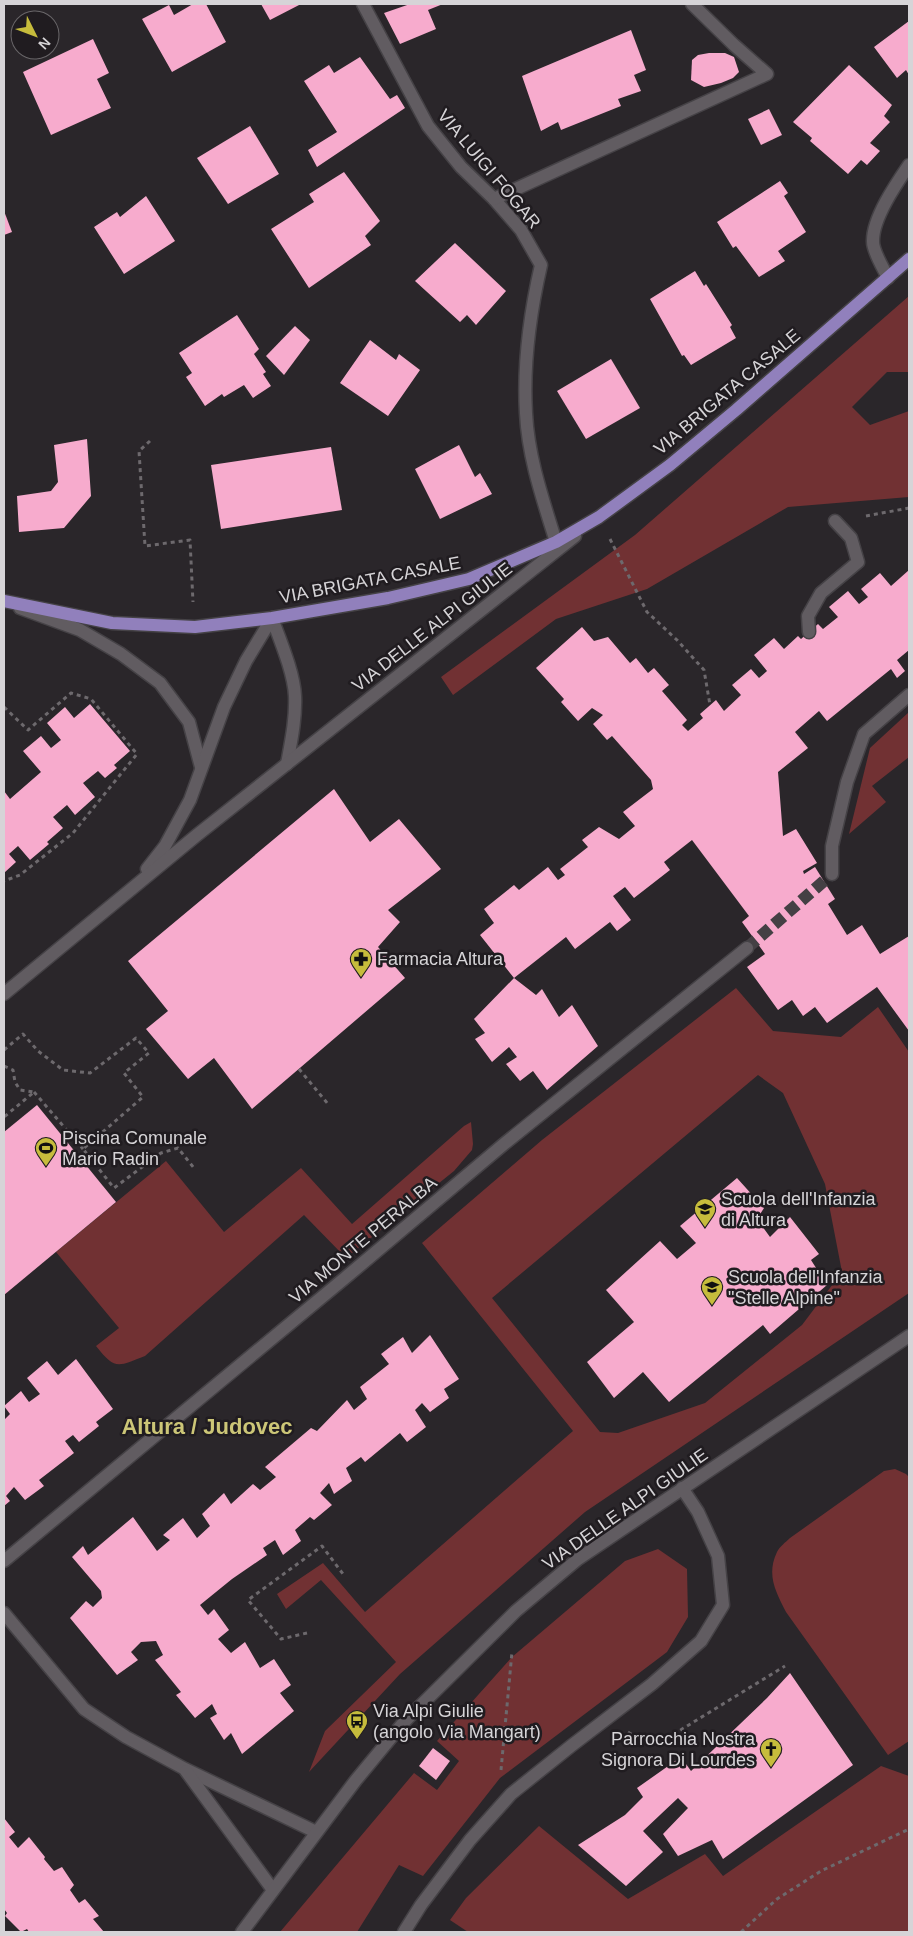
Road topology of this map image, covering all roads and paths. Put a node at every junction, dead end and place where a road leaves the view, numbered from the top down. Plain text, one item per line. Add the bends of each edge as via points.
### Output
1 (363, 4) edge
2 (692, 4) edge
3 (909, 165) edge
4 (494, 199) junction
5 (909, 259) edge
6 (888, 278) junction
7 (150, 441) dead end
8 (909, 508) edge
9 (599, 516) junction
10 (835, 521) joint
11 (556, 542) junction
12 (4, 602) edge
13 (272, 618) junction
14 (195, 627) junction
15 (809, 632) dead end
16 (909, 696) edge
17 (710, 705) dead end
18 (4, 707) edge
19 (287, 764) junction
20 (201, 767) junction
21 (832, 874) dead end
22 (4, 881) edge
23 (134, 887) junction
24 (747, 948) tunnel mouth
25 (4, 994) edge
26 (4, 1050) edge
27 (4, 1066) edge
28 (299, 1069) dead end
29 (34, 1092) junction
30 (328, 1104) dead end
31 (4, 1117) edge
32 (82, 1149) junction
33 (194, 1168) dead end
34 (909, 1336) edge
35 (682, 1488) junction
36 (4, 1561) edge
37 (343, 1574) dead end
38 (516, 1611) junction
39 (4, 1613) edge
40 (308, 1633) dead end
41 (785, 1666) dead end
42 (613, 1714) junction
43 (185, 1769) junction
44 (511, 1794) junction
45 (909, 1829) edge
46 (316, 1832) junction
47 (273, 1890) junction
48 (242, 1932) edge
49 (404, 1932) edge
50 (741, 1932) edge

1 - 4 street, VIA LUIGI FOGAR via 428,126 461,167
2 - 4 street via 767,74
3 - 6 street via 875,224 873,244
4 - 11 street, VIA LUIGI FOGAR via 521,230 541,265 526,362 526,413 534,466
5 - 6 main road, VIA BRIGATA CASALE
6 - 9 main road, VIA BRIGATA CASALE via 677,459
7 - 14 path via 140,451 145,546 190,540
8 - 10 path
9 - 11 main road, VIA BRIGATA CASALE
9 - 17 path via 647,612 704,670
9 - 19 street, VIA DELLE ALPI GIULIE
10 - 15 street via 851,538 858,562 821,594 808,616
11 - 13 main road, VIA BRIGATA CASALE via 469,579 388,598
12 - 14 main road, VIA BRIGATA CASALE via 112,623
12 - 20 street via 80,630 121,654 160,683 189,722
13 - 14 main road, VIA BRIGATA CASALE
13 - 19 street via 295,694
13 - 20 street, VIA DELLE ALPI GIULIE via 224,707
16 - 21 street via 864,734 847,782 834,837
18 - 22 path via 28,730 71,692 91,699 136,754 74,833 20,875
19 - 23 street, VIA DELLE ALPI GIULIE
20 - 23 street, VIA DELLE ALPI GIULIE via 190,800 166,846
23 - 25 street, VIA DELLE ALPI GIULIE
24 - 36 street, VIA MONTE PERALBA via 504,1144
26 - 32 path via 23,1034 63,1070 90,1073 136,1038 149,1053 124,1073 143,1097
27 - 29 path via 13,1070 20,1090
28 - 30 path
29 - 31 path
29 - 32 path
32 - 33 path via 114,1188 161,1153 178,1148
34 - 35 street, VIA DELLE ALPI GIULIE
35 - 38 street, VIA DELLE ALPI GIULIE via 578,1559
35 - 42 street via 698,1512 718,1556 723,1605 701,1641
37 - 40 path via 322,1546 248,1600 281,1639
38 - 44 path via 500,1778
38 - 46 street, VIA DELLE ALPI GIULIE via 404,1722
39 - 43 street via 84,1709 126,1737
41 - 42 path via 674,1734 656,1741 640,1740 628,1733
42 - 44 street
43 - 46 street
43 - 47 street
44 - 49 street via 470,1840
45 - 50 path via 821,1871 776,1899
46 - 47 street, VIA DELLE ALPI GIULIE
47 - 48 street, VIA DELLE ALPI GIULIE

